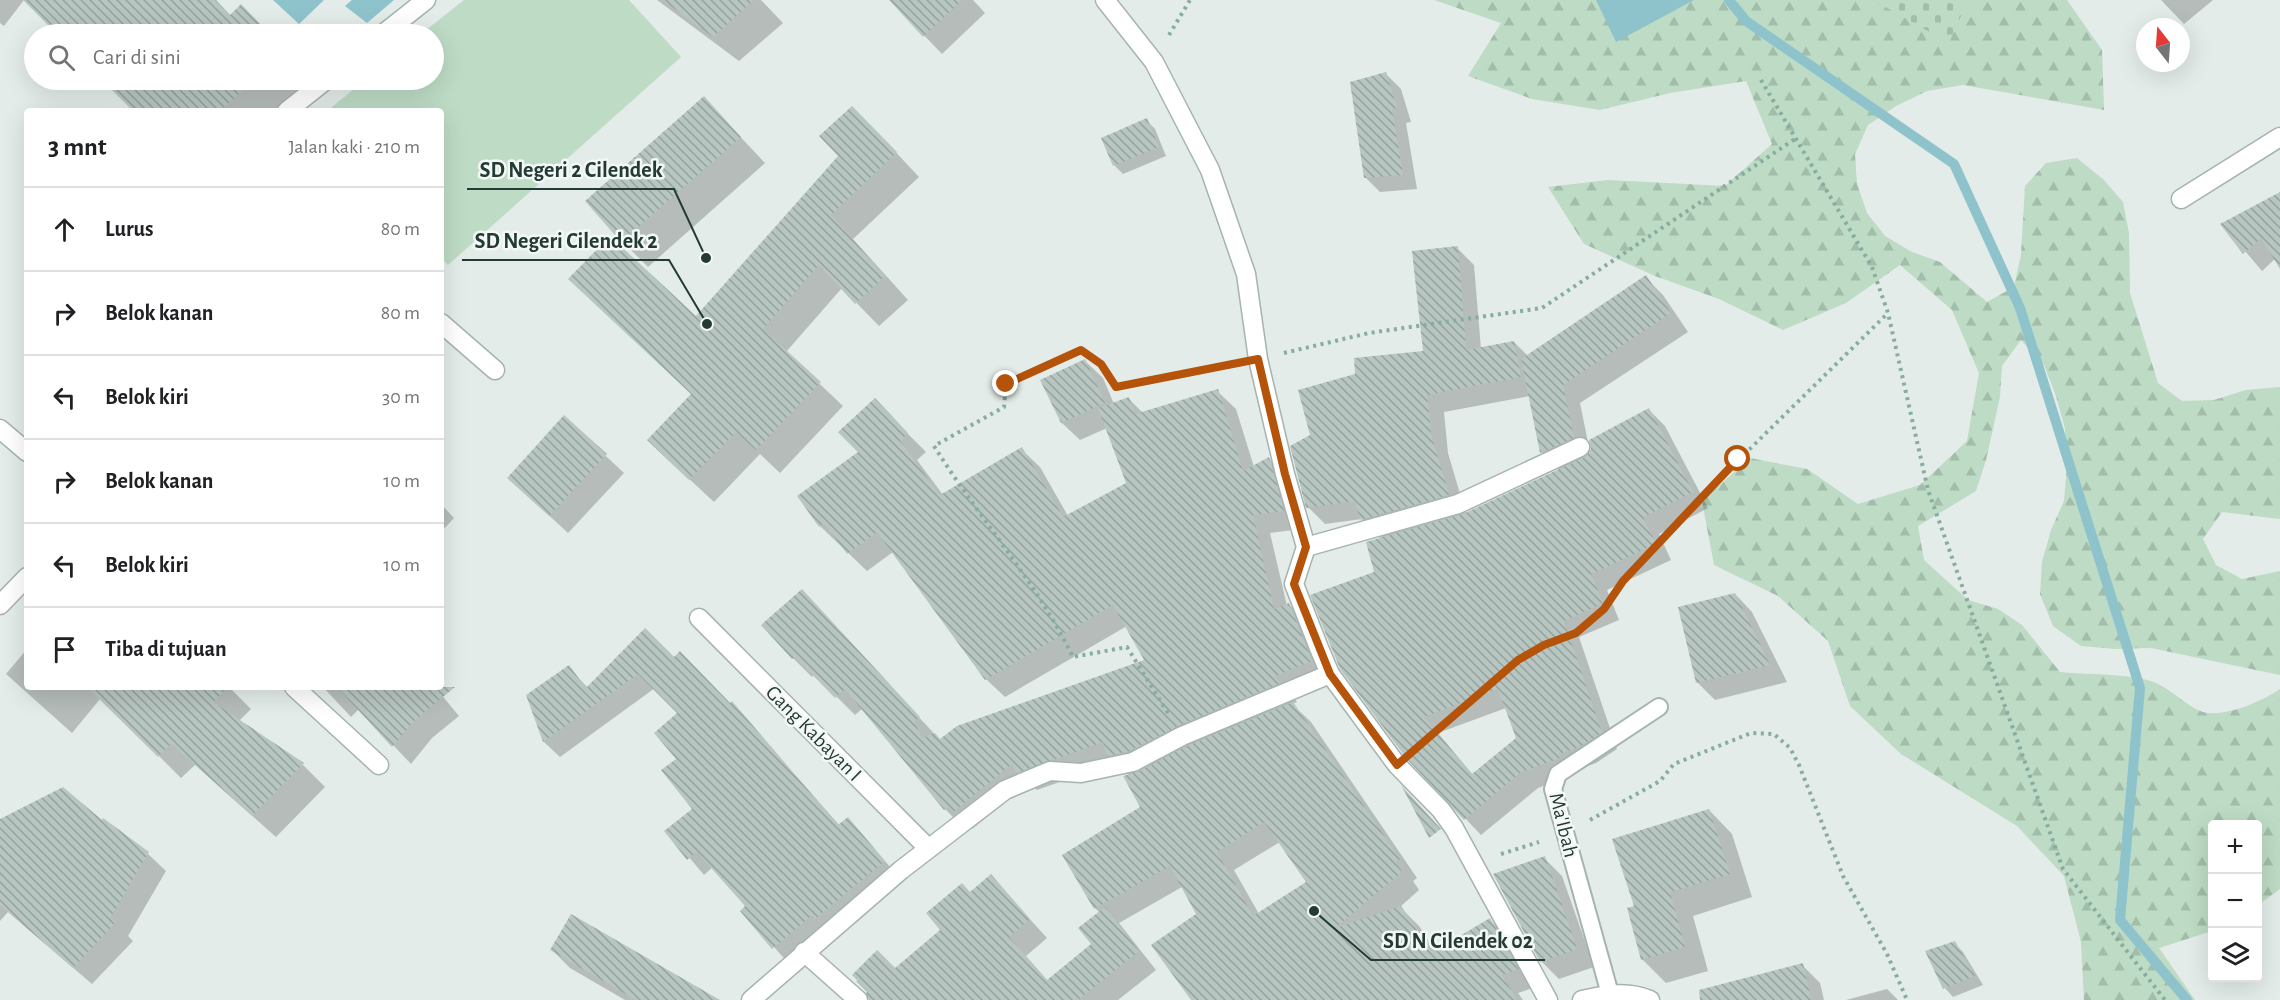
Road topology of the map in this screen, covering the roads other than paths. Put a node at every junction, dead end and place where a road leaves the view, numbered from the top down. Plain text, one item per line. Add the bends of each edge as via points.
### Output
1 (426, 0) edge
2 (1105, 0) edge
3 (396, 24) edge
4 (313, 90) edge
5 (291, 108) edge
6 (2280, 137) edge
7 (2181, 198) dead end
8 (444, 326) edge
9 (495, 370) dead end
10 (0, 429) edge
11 (1580, 447) dead end
12 (24, 449) edge
13 (1306, 547) junction
14 (24, 581) edge
15 (0, 605) edge
16 (699, 618) dead end
17 (1330, 674) junction
18 (297, 690) edge
19 (1659, 707) dead end
20 (380, 765) dead end
21 (928, 848) junction
22 (804, 952) junction
23 (1610, 994) junction
24 (751, 1000) edge
25 (858, 1000) edge
26 (1548, 1000) edge
27 (1582, 1000) edge
28 (1650, 1000) edge

1 - 3 street
2 - 13 street via 1154,62 1210,170 1246,274 1258,359
4 - 5 street
6 - 7 street
8 - 9 street
10 - 12 street
11 - 13 street via 1458,504
13 - 17 street via 1294,584
14 - 15 street
16 - 21 street, Gang Kabayan I
17 - 21 street via 1182,736 1133,762 1081,773 1050,771 1026,780 1005,790
17 - 26 street via 1397,765 1441,810 1475,863
18 - 20 street
19 - 23 lane, Ma'Ibah via 1558,774 1553,789
21 - 22 street
22 - 24 street
22 - 25 street
23 - 27 street
23 - 28 street via 1635,994

